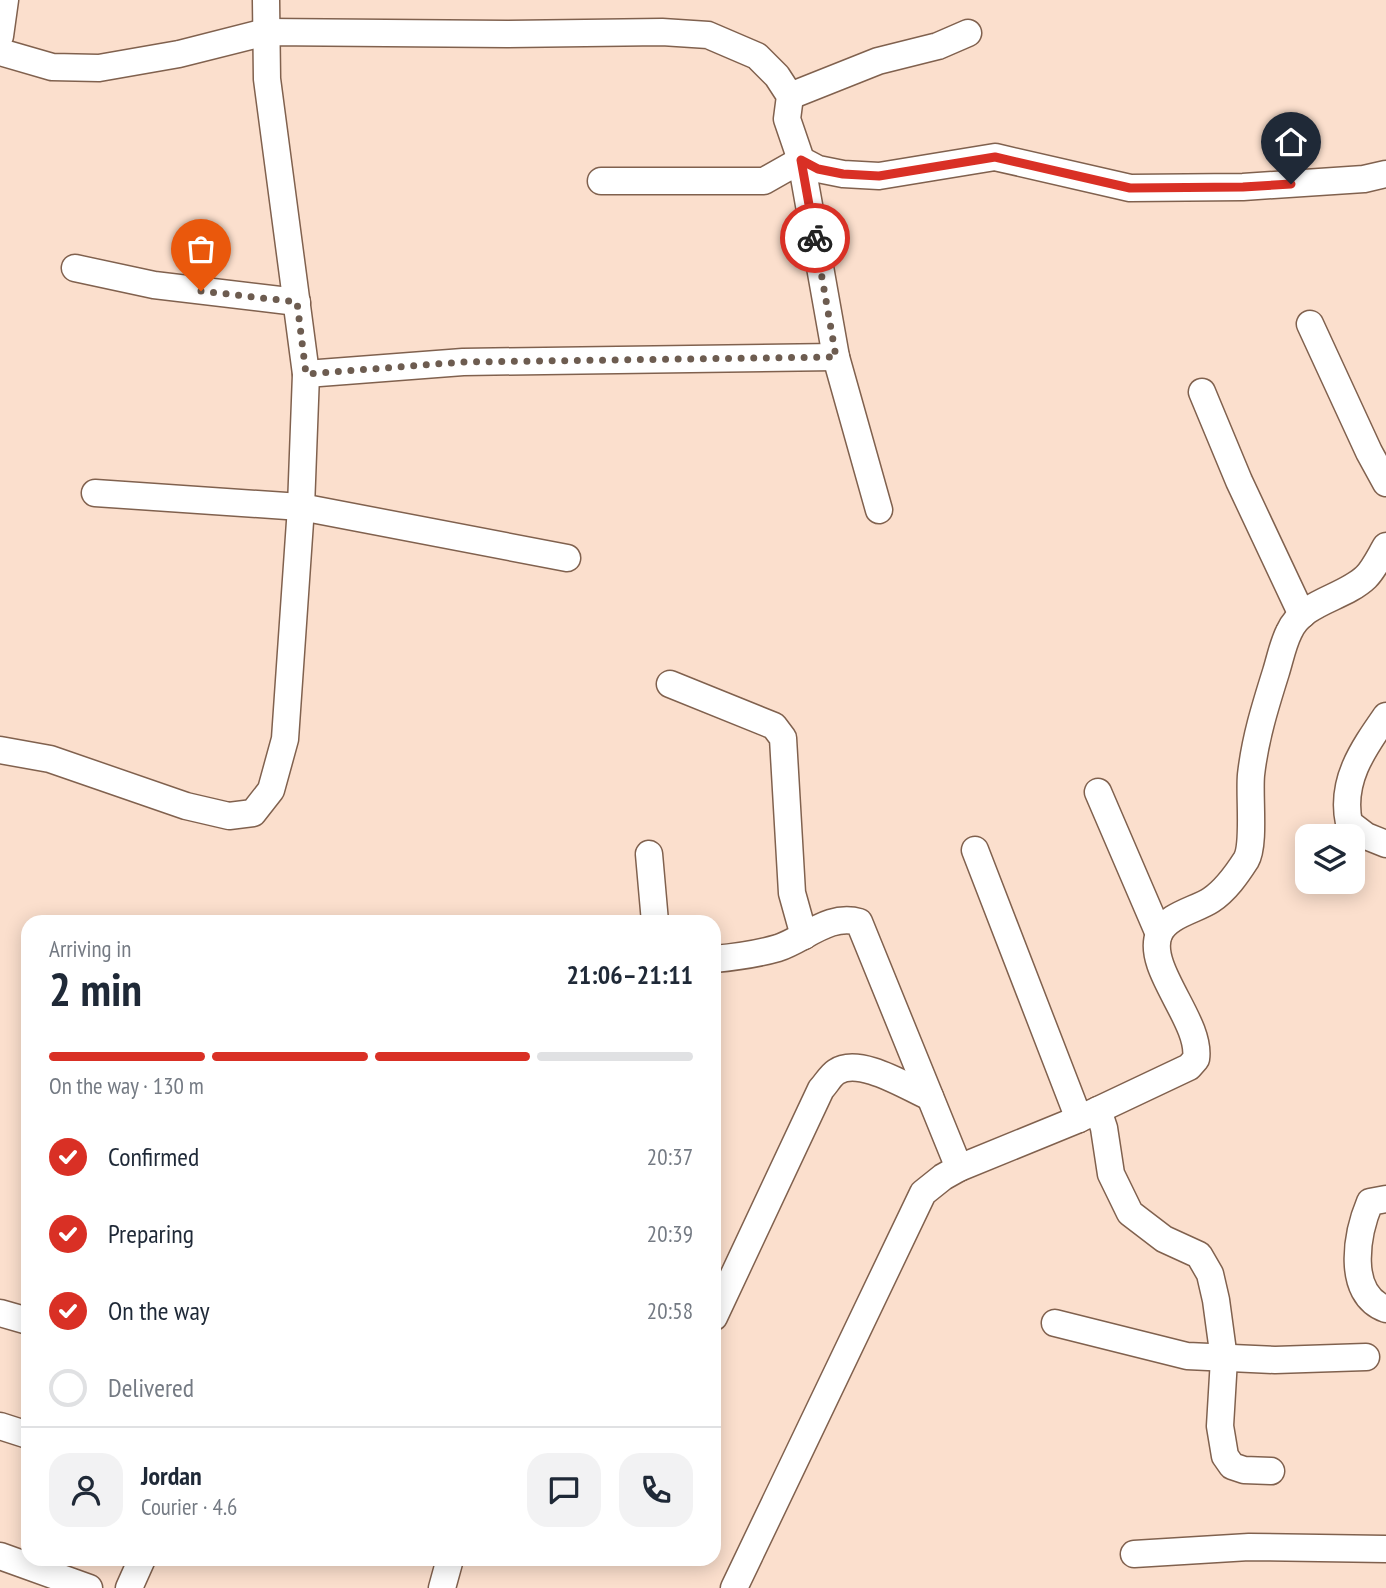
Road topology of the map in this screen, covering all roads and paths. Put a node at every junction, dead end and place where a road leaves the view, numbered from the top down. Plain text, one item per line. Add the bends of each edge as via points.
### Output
1 (5, 0) edge
2 (266, 0) edge
3 (266, 32) junction
4 (968, 33) dead end
5 (0, 36) edge
6 (0, 52) edge
7 (790, 96) junction
8 (801, 160) junction
9 (1386, 174) edge
10 (601, 181) dead end
11 (75, 268) dead end
12 (297, 302) junction
13 (1310, 324) dead end
14 (836, 357) junction
15 (306, 374) junction
16 (1202, 392) dead end
17 (1386, 483) edge
18 (95, 493) dead end
19 (301, 508) junction
20 (879, 510) dead end
21 (1386, 546) edge
22 (567, 558) dead end
23 (1302, 614) junction
24 (670, 684) dead end
25 (1386, 716) edge
26 (0, 750) edge
27 (1098, 792) dead end
28 (1386, 844) edge
29 (975, 850) dead end
30 (649, 854) dead end
31 (654, 915) edge
32 (1159, 934) junction
33 (804, 936) junction
34 (721, 958) edge
35 (930, 1097) junction
36 (1094, 1119) junction
37 (959, 1168) junction
38 (1386, 1199) edge
39 (721, 1288) edge
40 (1386, 1309) edge
41 (0, 1312) edge
42 (21, 1319) edge
43 (1055, 1323) dead end
44 (1366, 1357) dead end
45 (1224, 1359) junction
46 (0, 1426) edge
47 (21, 1433) edge
48 (1271, 1471) dead end
49 (1386, 1549) edge
50 (1134, 1554) dead end
51 (0, 1556) edge
52 (21, 1564) edge
53 (28, 1566) edge
54 (139, 1566) edge
55 (448, 1566) edge
56 (89, 1588) edge
57 (129, 1588) edge
58 (442, 1588) edge
59 (734, 1588) edge

1 - 5 street
2 - 3 street
3 - 6 street via 99,68 52,67
3 - 7 street via 708,34 757,56
3 - 12 street via 267,79
4 - 7 street via 938,46 878,61
7 - 8 street via 787,119
8 - 9 street via 818,169 879,176 995,157 1130,188 1243,187
8 - 10 street via 764,181
8 - 14 street
11 - 12 street via 154,285
12 - 15 street
13 - 17 street
14 - 15 street via 463,362
14 - 20 street
15 - 19 street
16 - 23 street
18 - 19 street
19 - 22 street
19 - 26 street via 285,740 271,790 253,813 229,816 186,806 50,759
21 - 23 street via 1367,577
23 - 32 street via 1289,630 1256,733 1249,801 1251,850 1224,889 1173,919
24 - 33 street via 775,726 783,738 792,893
25 - 28 street via 1348,785 1345,805 1349,822
27 - 32 street
29 - 36 street
30 - 31 street
32 - 36 street via 1161,969 1190,1030 1196,1059
33 - 34 street via 780,947
33 - 35 street via 832,922 859,922
35 - 37 street
35 - 39 street via 876,1072 853,1066 835,1072 821,1089
36 - 37 street
36 - 45 street via 1111,1174 1130,1213 1164,1240 1199,1255 1210,1274
37 - 59 street via 923,1193
38 - 40 street via 1370,1202 1359,1236 1363,1288 1372,1304
41 - 42 street
43 - 45 street via 1187,1356
44 - 45 street
45 - 48 street via 1220,1426 1225,1456 1231,1466 1244,1471
46 - 47 street
49 - 50 street via 1249,1547
51 - 52 street
53 - 56 street
54 - 57 street
55 - 58 street

